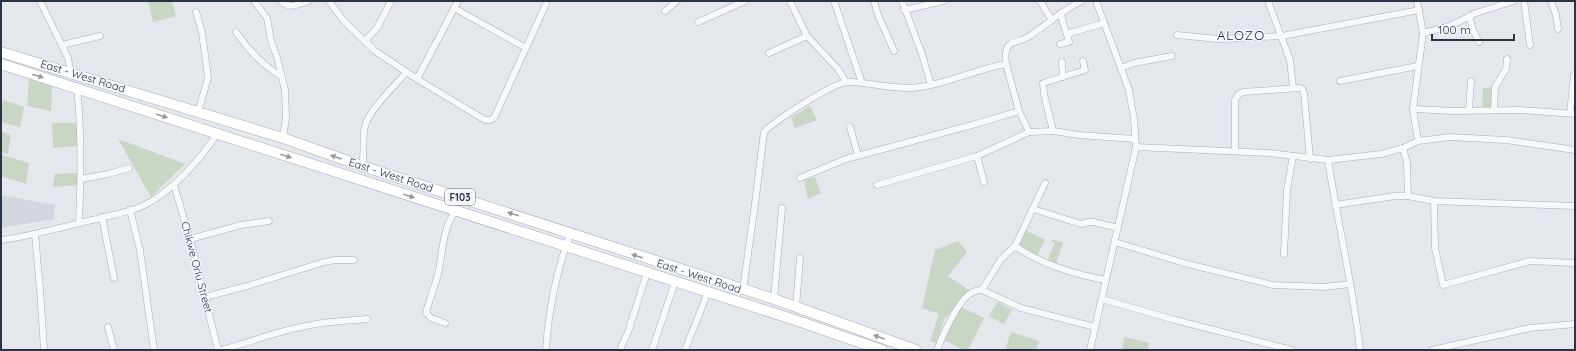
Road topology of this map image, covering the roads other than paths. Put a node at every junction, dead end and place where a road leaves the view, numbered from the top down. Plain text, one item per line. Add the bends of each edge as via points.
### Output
1 (40, 1) edge
2 (254, 1) edge
3 (281, 1) edge
4 (309, 1) edge
5 (329, 1) edge
6 (391, 1) edge
7 (458, 1) edge
8 (677, 1) edge
9 (746, 1) edge
10 (790, 1) edge
11 (834, 1) edge
12 (874, 1) edge
13 (902, 1) edge
14 (944, 1) edge
15 (1040, 1) edge
16 (1082, 1) edge
17 (1096, 1) edge
18 (1268, 1) edge
19 (1417, 1) edge
20 (1514, 1) edge
21 (1524, 1) edge
22 (1551, 1) edge
23 (546, 4) dead end
24 (454, 8) junction
25 (904, 10) junction
26 (1418, 10) junction
27 (665, 11) dead end
28 (196, 12) dead end
29 (1061, 13) junction
30 (1469, 16) junction
31 (1052, 20) junction
32 (698, 22) dead end
33 (1104, 23) junction
34 (1558, 29) dead end
35 (236, 32) dead end
36 (1067, 34) junction
37 (1423, 34) junction
38 (1177, 35) dead end
39 (100, 36) dead end
40 (806, 36) junction
41 (1282, 36) junction
42 (365, 40) junction
43 (1479, 42) dead end
44 (1060, 44) dead end
45 (62, 45) junction
46 (1530, 45) dead end
47 (526, 48) junction
48 (894, 51) dead end
49 (1, 52) edge
50 (769, 53) dead end
51 (1172, 56) dead end
52 (1507, 59) dead end
53 (1083, 61) dead end
54 (1062, 62) dead end
55 (1, 64) edge
56 (1006, 64) junction
57 (1418, 66) junction
58 (1121, 68) junction
59 (407, 72) junction
60 (71, 73) junction
61 (1574, 75) dead end
62 (281, 76) junction
63 (1063, 77) junction
64 (417, 79) junction
65 (1340, 81) dead end
66 (1470, 81) dead end
67 (846, 82) junction
68 (862, 83) junction
69 (931, 85) junction
70 (1293, 87) junction
71 (78, 88) junction
72 (1413, 109) junction
73 (1469, 110) junction
74 (1494, 110) junction
75 (1019, 111) junction
76 (198, 112) junction
77 (1572, 113) edge
78 (850, 127) dead end
79 (1053, 131) junction
80 (1029, 132) junction
81 (218, 133) junction
82 (283, 138) junction
83 (1135, 139) junction
84 (1418, 141) junction
85 (1136, 147) junction
86 (1402, 148) junction
87 (1575, 150) edge
88 (1235, 151) junction
89 (858, 155) junction
90 (977, 156) junction
91 (1293, 156) junction
92 (1310, 159) junction
93 (1328, 160) junction
94 (362, 166) junction
95 (129, 168) dead end
96 (800, 178) dead end
97 (81, 179) junction
98 (984, 182) dead end
99 (1045, 183) dead end
100 (174, 185) junction
101 (877, 185) dead end
102 (1408, 196) junction
103 (1434, 201) junction
104 (1335, 205) junction
105 (1575, 206) edge
106 (782, 208) dead end
107 (1033, 208) junction
108 (130, 210) junction
109 (456, 210) junction
110 (102, 217) junction
111 (269, 221) dead end
112 (79, 223) junction
113 (1118, 228) junction
114 (570, 233) junction
115 (35, 234) junction
116 (190, 239) junction
117 (1, 240) edge
118 (1115, 242) junction
119 (566, 246) junction
120 (1015, 246) junction
121 (1284, 254) dead end
122 (800, 258) dead end
123 (354, 260) dead end
124 (1575, 263) edge
125 (647, 273) junction
126 (114, 278) dead end
127 (1106, 280) junction
128 (675, 282) junction
129 (1350, 284) junction
130 (743, 290) junction
131 (982, 290) junction
132 (708, 292) junction
133 (205, 297) junction
134 (774, 299) junction
135 (1102, 299) junction
136 (796, 307) junction
137 (367, 319) dead end
138 (445, 323) dead end
139 (1575, 324) edge
140 (108, 326) dead end
141 (1095, 327) junction
142 (44, 350) edge
143 (114, 350) edge
144 (154, 350) edge
145 (218, 350) edge
146 (221, 350) edge
147 (546, 350) edge
148 (620, 350) edge
149 (652, 350) edge
150 (685, 350) edge
151 (882, 350) edge
152 (916, 350) edge
153 (937, 350) edge
154 (1090, 350) edge
155 (1292, 350) edge
156 (1360, 350) edge
157 (1432, 350) edge

1 - 45 street
2 - 62 street via 267,18
3 - 4 street via 287,6
5 - 42 street
6 - 42 street via 377,28
7 - 24 street
8 - 27 street
9 - 32 street
10 - 40 street
11 - 68 street
12 - 48 street
13 - 25 street
14 - 25 street
15 - 31 street
16 - 29 street
17 - 33 street
18 - 41 street
19 - 26 street
20 - 30 street
21 - 46 street
22 - 34 street
23 - 47 street
24 - 47 street
24 - 64 street
25 - 69 street
26 - 37 street
26 - 41 street
28 - 76 street via 202,32 208,78
29 - 31 street
29 - 36 street
30 - 37 street via 1450,26
30 - 43 street
31 - 56 street via 1026,39 1010,44 1006,53
33 - 36 street
33 - 58 street
35 - 62 street via 255,57
36 - 44 street via 1069,42
37 - 57 street
38 - 41 street via 1218,39
39 - 45 street
40 - 50 street
40 - 67 street via 838,69
41 - 70 street via 1290,60
42 - 59 street via 375,51
45 - 60 street
47 - 64 street via 494,118 490,120 485,120
49 - 60 main road, East - West Road / F103
51 - 58 street
52 - 74 street via 1506,69 1495,87
53 - 63 street via 1085,70
54 - 63 street
55 -> 71 main road, East - West Road / F103
56 - 69 street
56 - 75 street
57 - 65 street
57 - 72 street
58 - 83 street via 1129,90
59 - 64 street
59 - 94 street via 367,121
60 - 76 main road, East - West Road / F103
61 - 77 street
62 - 82 street via 286,102
63 - 79 street via 1043,83
66 - 73 street
67 - 68 street
67 - 130 street via 799,106 764,132
68 - 69 street via 904,88
70 - 88 street via 1238,94 1235,100
70 - 92 street via 1302,89 1304,93
71 -> 81 main road, East - West Road / F103
71 - 97 street
72 - 73 street
72 - 84 street
73 - 74 street
74 - 77 street
75 - 80 street
75 - 89 street via 972,126
76 - 82 main road, East - West Road / F103
78 - 89 street
79 - 80 street
79 - 83 street
80 - 90 street
81 - 100 street via 194,165
81 -> 109 main road, East - West Road / F103
94 -> 82 main road, East - West Road / F103
83 - 85 street
84 - 86 street
84 - 87 street via 1450,137 1506,140
85 - 88 street
85 - 113 street
86 - 93 street via 1368,156
86 - 102 street via 1407,163
88 - 91 street
89 - 96 street
90 - 98 street
90 - 101 street
91 - 92 street
91 - 121 street via 1287,190
92 - 93 street
93 - 104 street
114 -> 94 main road, East - West Road / F103
95 - 97 street
97 - 112 street
99 - 107 street
100 - 108 street via 151,202
100 - 116 street, Chikwe Orlu Street
102 - 103 street
102 - 104 street
103 - 105 street
103 - 124 street via 1435,248 1443,284 1530,261
104 - 129 street
106 - 134 street
107 - 113 street via 1081,224 1093,222
107 - 120 street
108 - 110 street
108 - 144 street via 140,250
109 - 119 main road, East - West Road / F103
109 - 138 street via 445,233 438,274 426,313 431,318
110 - 112 street
110 - 126 street
111 - 116 street via 241,225
112 - 115 street
113 - 118 street
114 - 119 street
130 -> 114 main road, East - West Road / F103
115 - 117 street
115 - 142 street
116 - 133 street, Chikwe Orlu Street
118 - 127 street
118 - 129 street via 1184,263 1273,285 1324,287
119 - 125 main road, East - West Road / F103
119 - 147 street via 550,316
120 - 127 street via 1028,255 1062,269
120 - 131 street via 1001,259
122 - 136 street
123 - 133 street via 324,262
125 - 128 main road, East - West Road / F103
125 - 148 street
127 - 135 street
128 - 132 main road, East - West Road / F103
128 - 149 street
129 - 156 street
130 - 134 main road, East - West Road / F103
131 - 141 street via 1021,308
131 - 153 street via 972,292 961,304
132 - 150 street
132 - 151 main road, East - West Road / F103
133 - 145 street, Chikwe Orlu Street
134 - 136 main road, East - West Road / F103
135 - 141 street
135 - 155 street
152 -> 136 main road, East - West Road / F103
137 - 146 street via 311,325
139 - 157 street via 1530,328
140 - 143 street
141 - 154 street

